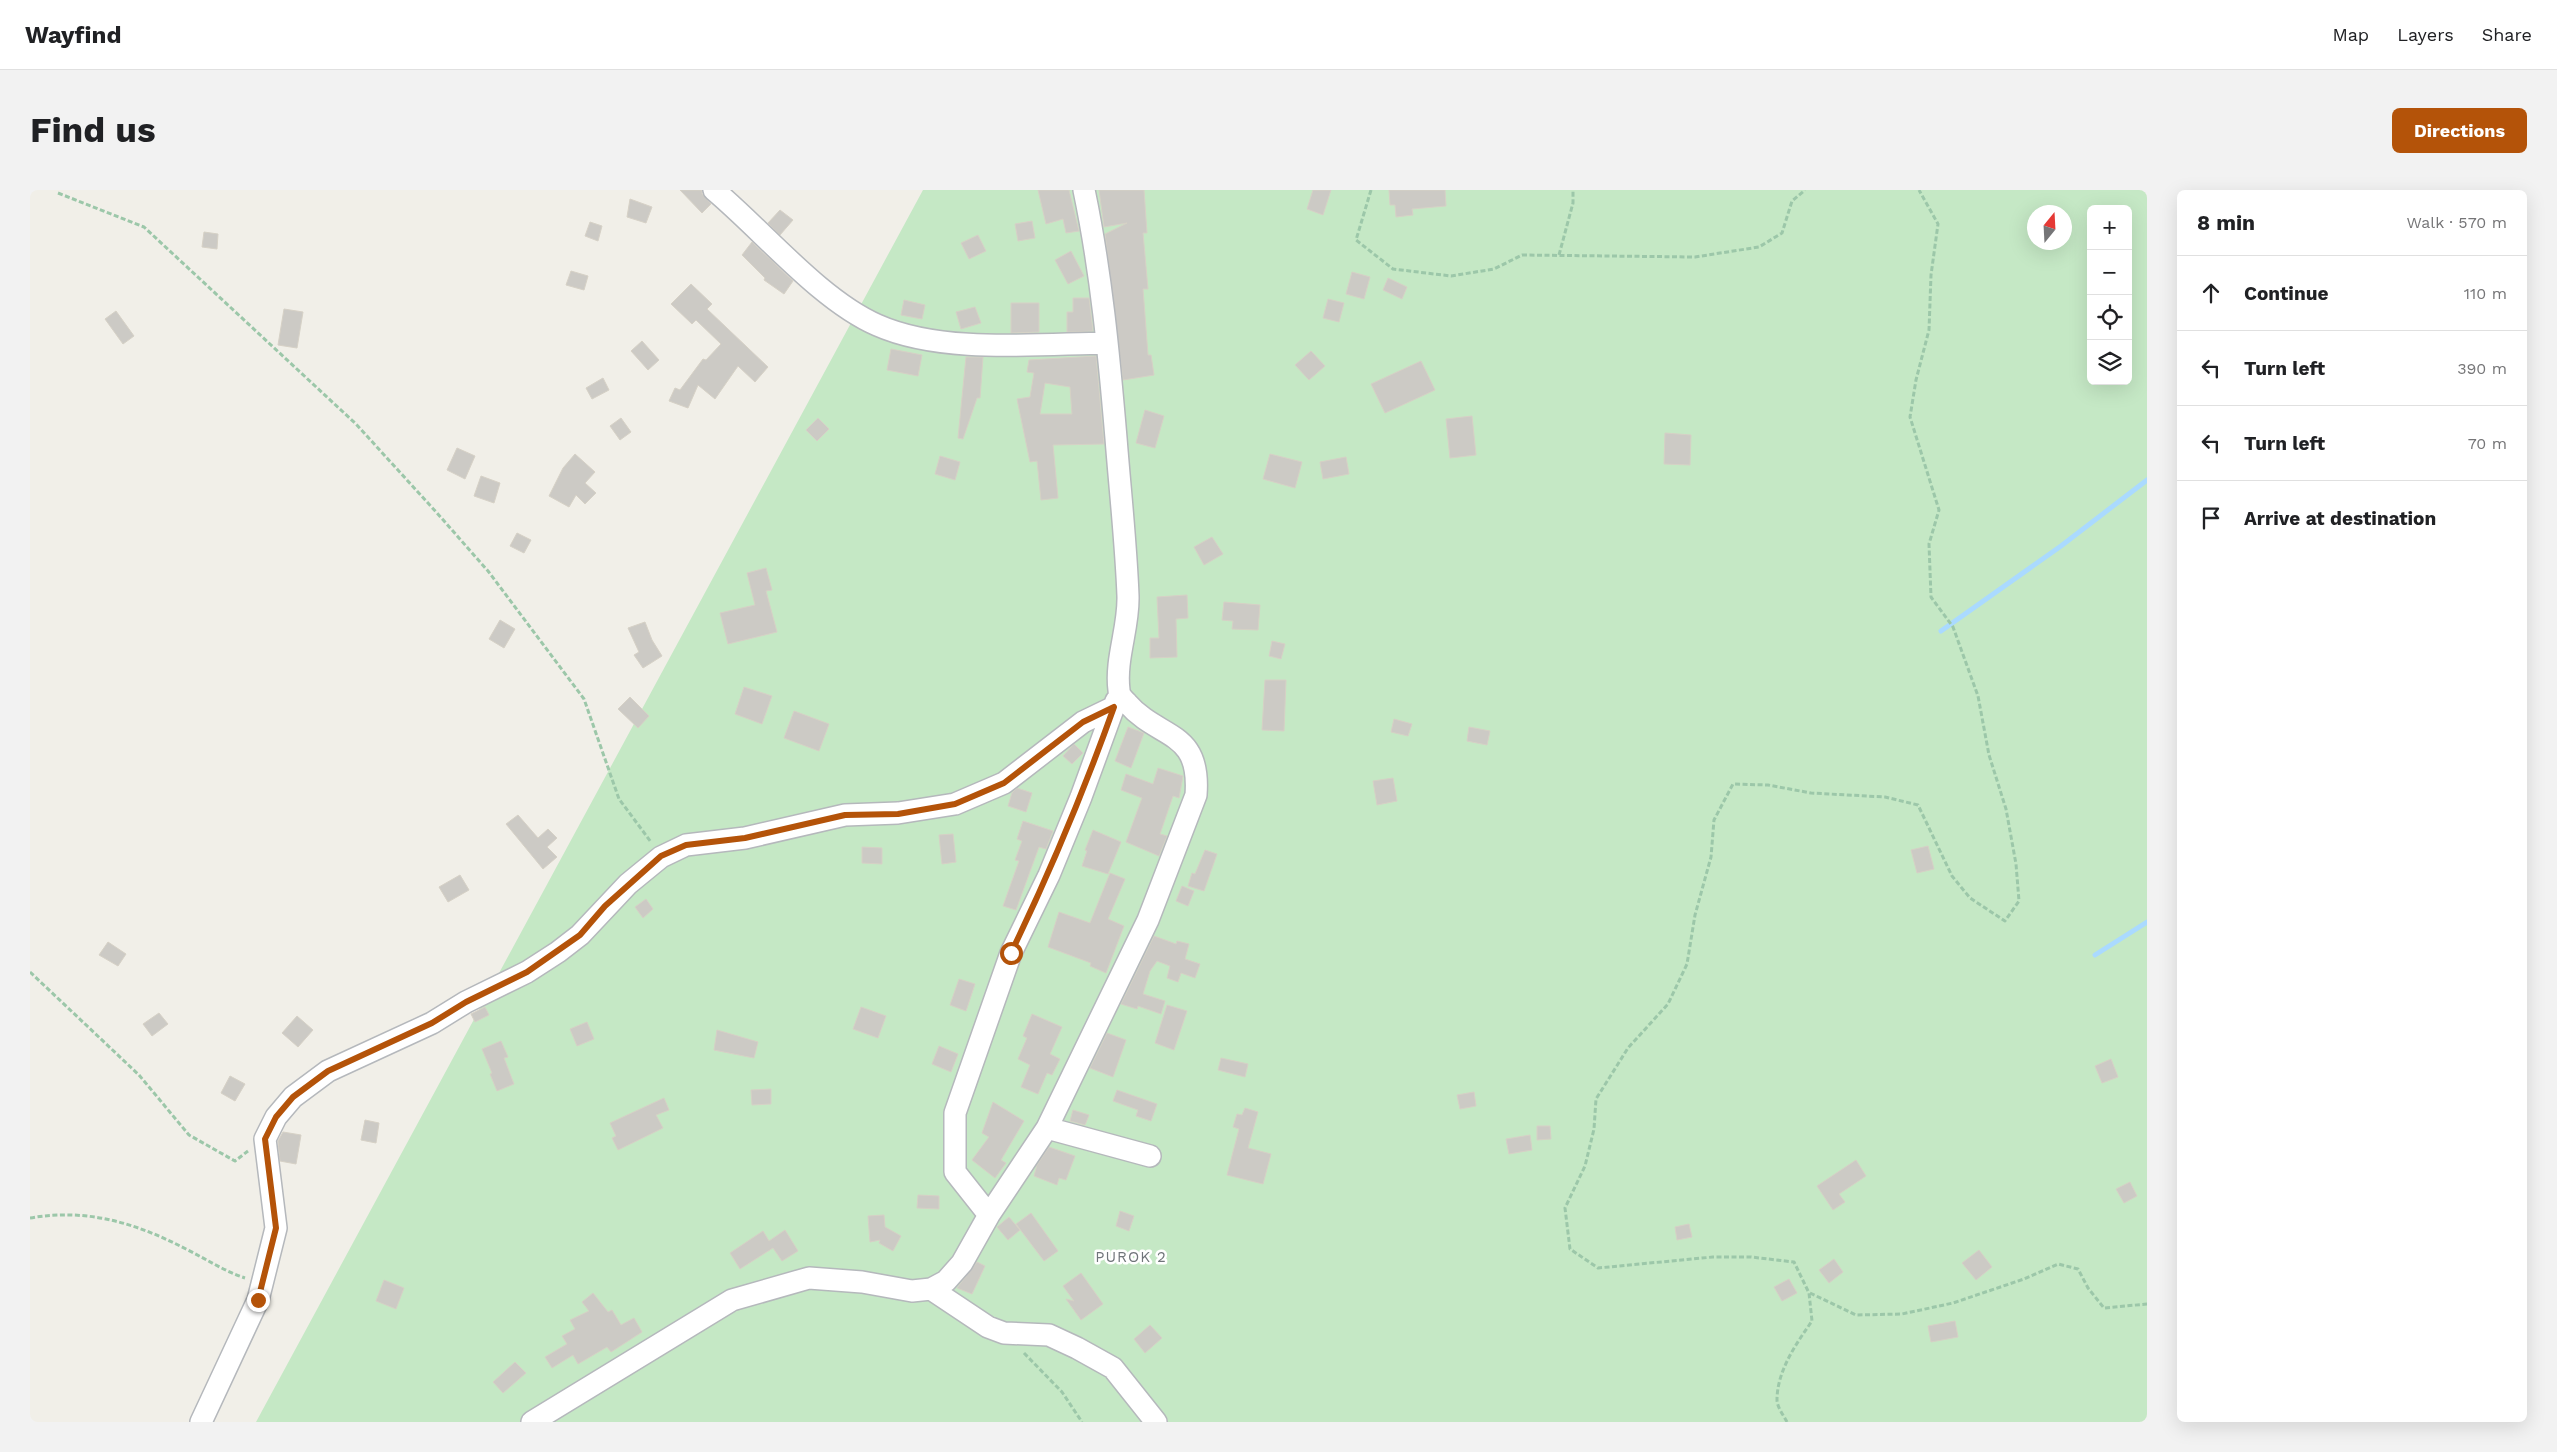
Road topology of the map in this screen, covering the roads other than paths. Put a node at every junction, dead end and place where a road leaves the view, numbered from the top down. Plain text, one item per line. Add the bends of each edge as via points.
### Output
1 (714, 190) edge
2 (1084, 190) edge
3 (1107, 343) junction
4 (1117, 700) junction
5 (1046, 1128) junction
6 (1150, 1156) dead end
7 (989, 1215) junction
8 (931, 1289) junction
9 (201, 1422) edge
10 (532, 1422) edge
11 (1156, 1422) edge

1 - 3 street via 838,301 876,325 913,338 964,344
2 - 3 street
3 - 4 street via 1128,599
4 - 5 street via 1184,744 1195,762 1196,795 1148,920
4 - 7 street via 1049,875 1011,953 955,1112 955,1172
4 - 9 street via 1004,783 955,804 898,814 845,815 745,838 686,845 661,856 605,906 580,935 527,972 432,1023 328,1071 293,1097 276,1117 265,1139 276,1228 258,1300
5 - 6 street
5 - 7 street
7 - 8 street via 962,1263 946,1281
8 - 10 street via 912,1291 862,1282 809,1278 732,1300
8 - 11 street via 988,1327 1004,1333 1049,1336 1113,1368

